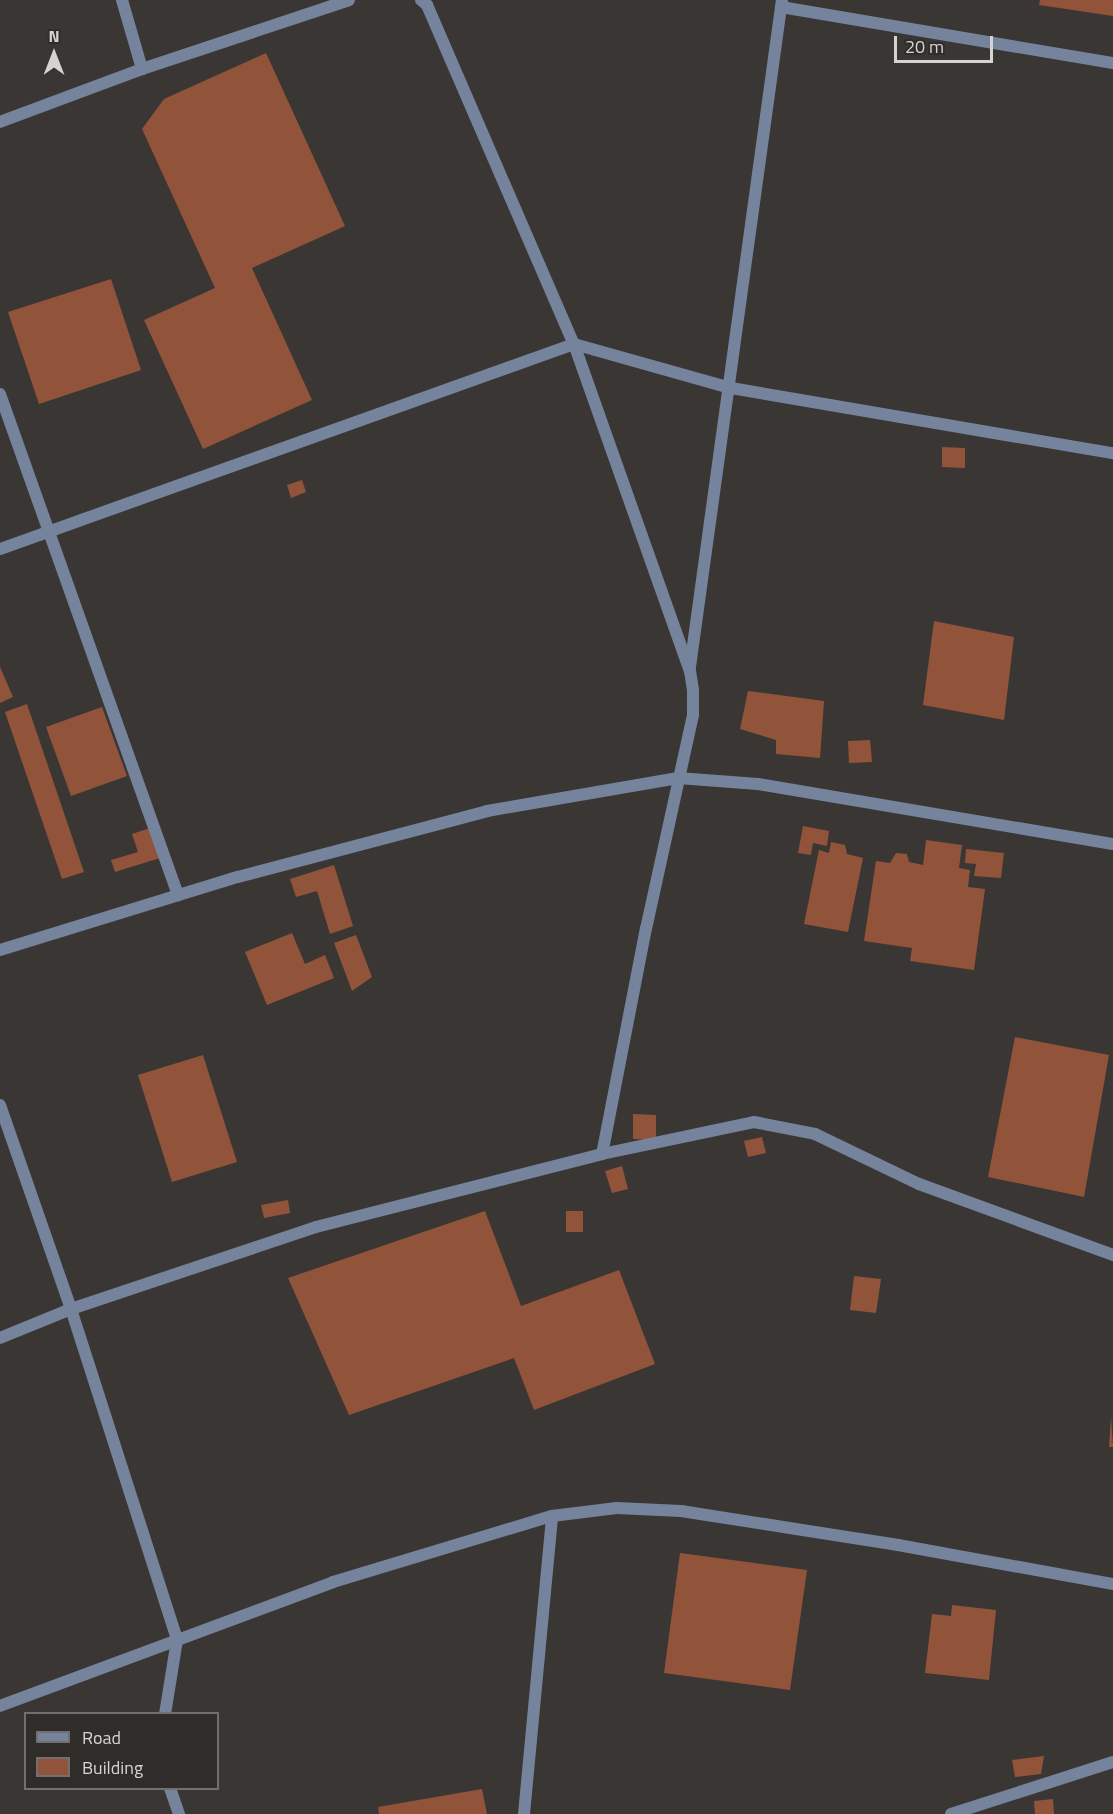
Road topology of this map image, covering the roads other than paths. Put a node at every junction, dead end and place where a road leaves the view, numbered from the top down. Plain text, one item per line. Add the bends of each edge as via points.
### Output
1 (122, 0) edge
2 (349, 0) edge
3 (421, 0) edge
4 (782, 4) edge
5 (1113, 63) edge
6 (142, 69) junction
7 (0, 122) edge
8 (574, 344) junction
9 (731, 388) junction
10 (0, 394) edge
11 (1113, 453) edge
12 (48, 534) junction
13 (0, 549) edge
14 (690, 671) junction
15 (678, 778) junction
16 (1113, 844) edge
17 (178, 895) junction
18 (0, 950) edge
19 (0, 1105) edge
20 (602, 1154) junction
21 (1113, 1255) edge
22 (71, 1309) junction
23 (0, 1338) edge
24 (552, 1516) junction
25 (1113, 1584) edge
26 (177, 1640) junction
27 (0, 1706) edge
28 (165, 1712) edge
29 (1113, 1762) edge
30 (171, 1790) edge
31 (179, 1814) edge
32 (524, 1814) edge
33 (951, 1814) edge

1 - 6 street
2 - 6 street
3 - 8 street
4 - 5 street
4 - 9 street
6 - 7 street
8 - 9 street
8 - 12 street
8 - 14 street
9 - 11 street
9 - 14 street
10 - 12 street
12 - 13 street
12 - 17 street
14 - 15 street via 693,715
15 - 16 street via 758,784
15 - 17 street via 487,810
15 - 20 street
17 - 18 street
19 - 22 street
20 - 21 street via 754,1122 815,1134 919,1184
20 - 22 street via 316,1227
22 - 23 street
22 - 26 street
24 - 25 street via 617,1508 681,1511
24 - 26 street via 333,1582
24 - 32 street
26 - 27 street
26 - 28 street
29 - 33 street
30 - 31 street

